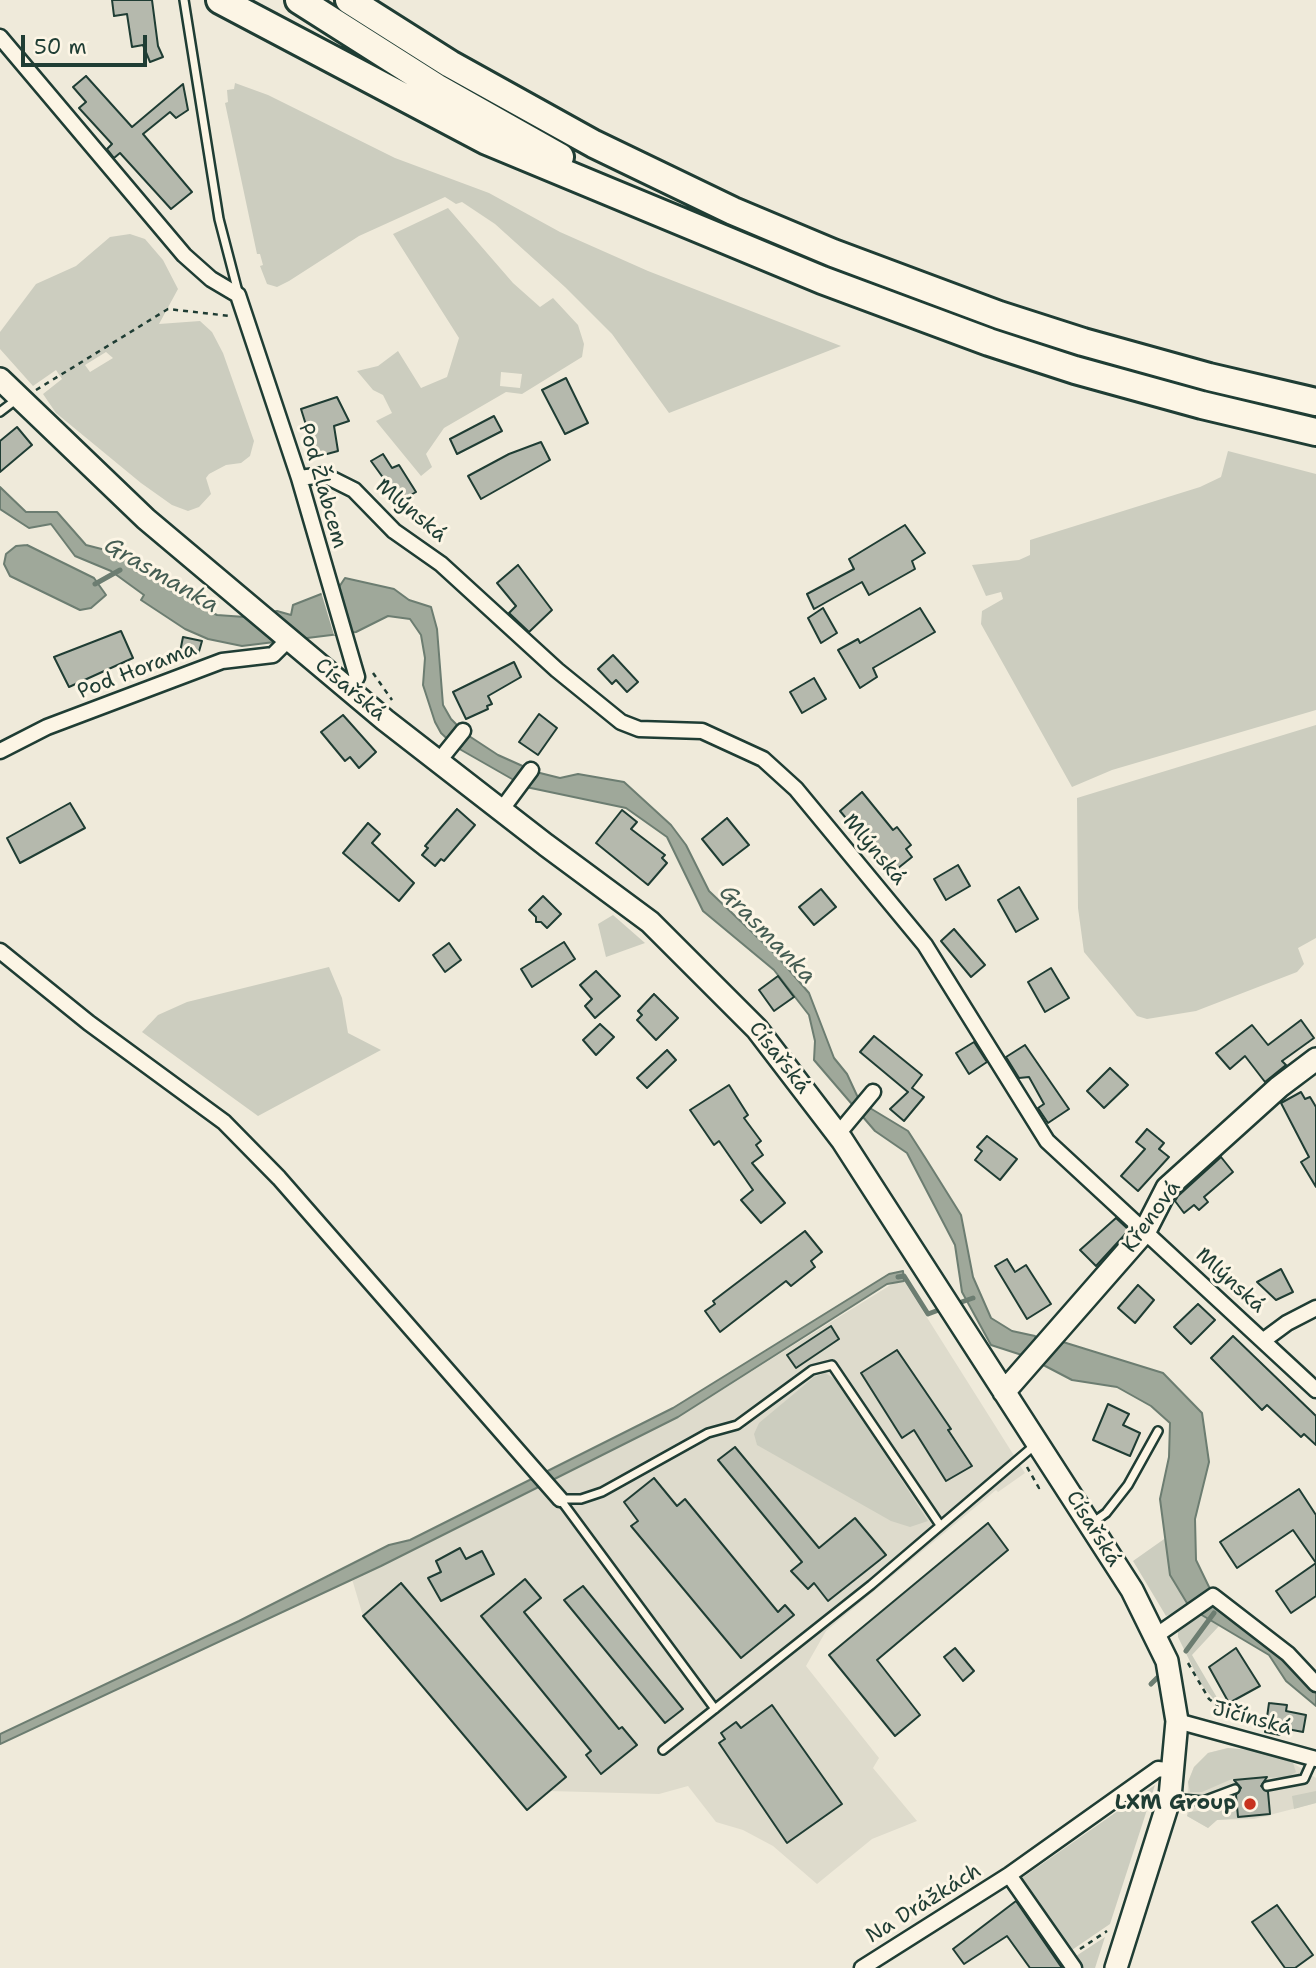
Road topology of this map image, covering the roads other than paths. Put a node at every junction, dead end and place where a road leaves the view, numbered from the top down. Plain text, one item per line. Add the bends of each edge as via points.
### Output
1 (184, 0) edge
2 (219, 0) edge
3 (299, 0) edge
4 (349, 0) edge
5 (0, 37) edge
6 (721, 237) junction
7 (239, 295) junction
8 (0, 379) edge
9 (17, 399) junction
10 (1316, 402) edge
11 (0, 412) edge
12 (1316, 432) edge
13 (299, 478) junction
14 (289, 639) junction
15 (348, 689) junction
16 (463, 731) dead end
17 (0, 751) edge
18 (438, 762) junction
19 (531, 770) dead end
20 (502, 809) junction
21 (0, 951) edge
22 (1316, 1059) edge
23 (873, 1092) dead end
24 (838, 1134) junction
25 (1145, 1231) junction
26 (1316, 1308) edge
27 (1264, 1340) junction
28 (1316, 1390) edge
29 (1004, 1392) junction
30 (1158, 1431) dead end
31 (1030, 1449) junction
32 (560, 1499) junction
33 (1091, 1524) junction
34 (940, 1525) junction
35 (1157, 1635) junction
36 (1316, 1684) edge
37 (715, 1709) junction
38 (1177, 1721) junction
39 (663, 1750) dead end
40 (1315, 1759) edge
41 (1175, 1770) junction
42 (1267, 1786) dead end
43 (1235, 1789) dead end
44 (1170, 1797) junction
45 (1009, 1875) junction
46 (1070, 1963) edge
47 (862, 1968) edge
48 (1116, 1968) edge

1 - 7 lane via 219,219
2 - 6 highway via 487,141
3 - 6 highway via 499,123
4 - 10 highway via 450,64 594,144 833,253 1083,342
5 - 7 street via 184,255 211,279
6 - 12 highway via 905,312 1032,356
7 - 13 street, Pod Žlabcem
8 - 9 street, Císařská
9 - 11 lane
9 - 14 street, Císařská via 146,519
13 - 15 street, Pod Žlabcem via 357,677
13 - 25 street, Mlýnská via 324,475 354,490 394,531 441,565 621,722 639,729 702,731 763,759 796,789 925,945 1047,1141
14 - 15 street, Císařská
14 - 17 street, Pod Horama via 273,656 222,661 47,727
15 - 18 street, Císařská
16 - 18 street
18 - 20 street, Císařská
19 - 20 street
20 - 24 street, Císařská via 647,919 752,1023
21 - 32 street via 223,1122 288,1188
22 - 25 street, Křenová via 1167,1188
23 - 24 street
24 - 29 street, Císařská
25 - 27 street, Mlýnská
25 - 29 street, Křenová
26 - 27 street
27 - 28 street, Mlýnská
29 - 31 street, Císařská
30 - 33 lane via 1128,1485
31 - 33 street, Císařská via 1059,1475
31 - 34 lane
32 - 34 lane via 602,1492 708,1433 737,1425 812,1370 832,1365
32 - 37 lane
33 - 35 street, Císařská
34 - 37 lane
35 - 36 street via 1214,1596 1288,1654
35 - 38 street, Císařská via 1169,1667
37 - 39 lane
38 - 40 street, Jičínská
38 - 41 street, Císařská
40 - 42 lane via 1304,1779
41 - 44 street, Císařská
41 - 45 street, Na Drážkách via 1158,1769
43 - 44 lane via 1203,1801
44 - 48 street, Císařská
45 - 46 street, Na Drážkách
45 - 47 street, Na Drážkách

